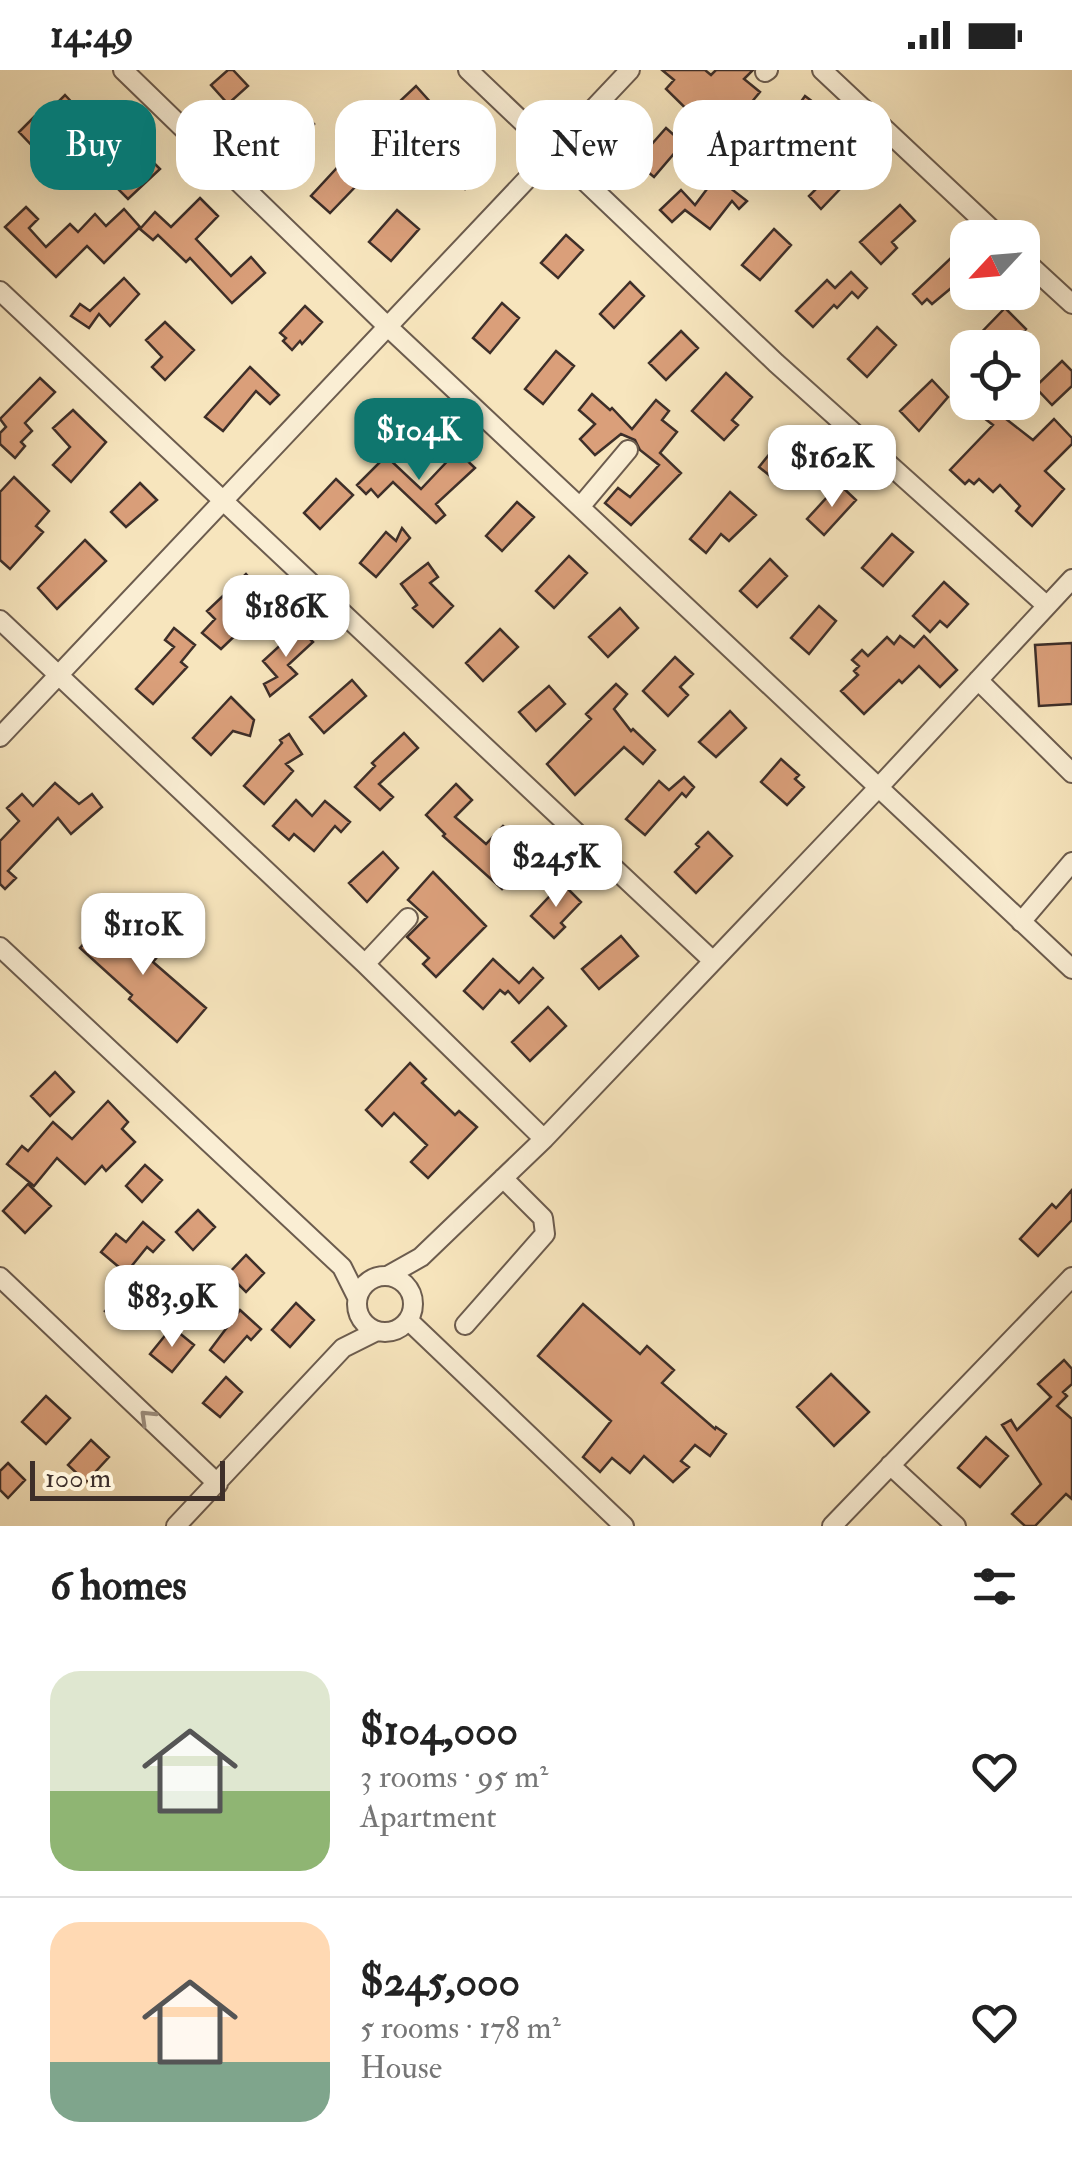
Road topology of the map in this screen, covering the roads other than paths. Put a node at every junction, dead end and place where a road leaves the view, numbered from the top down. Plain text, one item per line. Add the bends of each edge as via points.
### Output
1 (122, 70) edge
2 (468, 70) edge
3 (630, 70) edge
4 (822, 70) edge
5 (601, 100) edge
6 (516, 117) edge
7 (516, 190) edge
8 (592, 190) edge
9 (982, 220) edge
10 (1040, 275) edge
11 (0, 290) edge
12 (1072, 304) edge
13 (387, 326) junction
14 (628, 450) dead end
15 (225, 499) junction
16 (580, 507) junction
17 (1072, 578) edge
18 (1046, 606) junction
19 (0, 620) edge
20 (57, 674) junction
21 (978, 680) junction
22 (0, 737) edge
23 (1072, 772) edge
24 (877, 790) junction
25 (1072, 862) edge
26 (408, 918) dead end
27 (1021, 922) junction
28 (0, 948) edge
29 (714, 961) junction
30 (365, 964) junction
31 (1072, 969) edge
32 (544, 1139) junction
33 (504, 1178) junction
34 (421, 1258) junction
35 (342, 1267) junction
36 (383, 1276) junction
37 (0, 1277) edge
38 (1068, 1289) edge
39 (412, 1294) junction
40 (357, 1303) junction
41 (408, 1320) junction
42 (465, 1325) dead end
43 (377, 1331) junction
44 (342, 1348) junction
45 (890, 1465) junction
46 (218, 1484) junction
47 (176, 1526) edge
48 (624, 1526) edge
49 (832, 1526) edge
50 (956, 1526) edge

1 - 13 street
2 - 6 street
3 - 5 street
4 - 9 street
7 - 13 street
8 - 18 street
10 - 12 street
11 - 15 street
13 - 15 street
13 - 16 street
14 - 16 street
15 - 20 street
15 - 29 street
16 - 24 street
17 - 18 street
18 - 21 street
19 - 20 street
20 - 22 street
20 - 30 street
21 - 23 street
21 - 24 street
24 - 27 street
24 - 29 street
25 - 27 street
26 - 30 street
27 - 31 street
28 - 35 street
29 - 32 street
30 - 32 street
32 - 33 street
33 - 34 street
33 - 42 street via 542,1218 545,1234
34 - 36 street
34 - 39 street
35 - 36 street
35 - 40 street
36 - 39 street via 403,1282
36 - 40 street via 368,1280
46 -> 37 street
38 - 45 street
39 - 41 street
40 - 43 street via 361,1320
40 - 44 street
41 - 43 street
41 - 48 street
43 - 44 street
44 - 46 street
45 - 49 street
45 - 50 street
46 - 47 street

